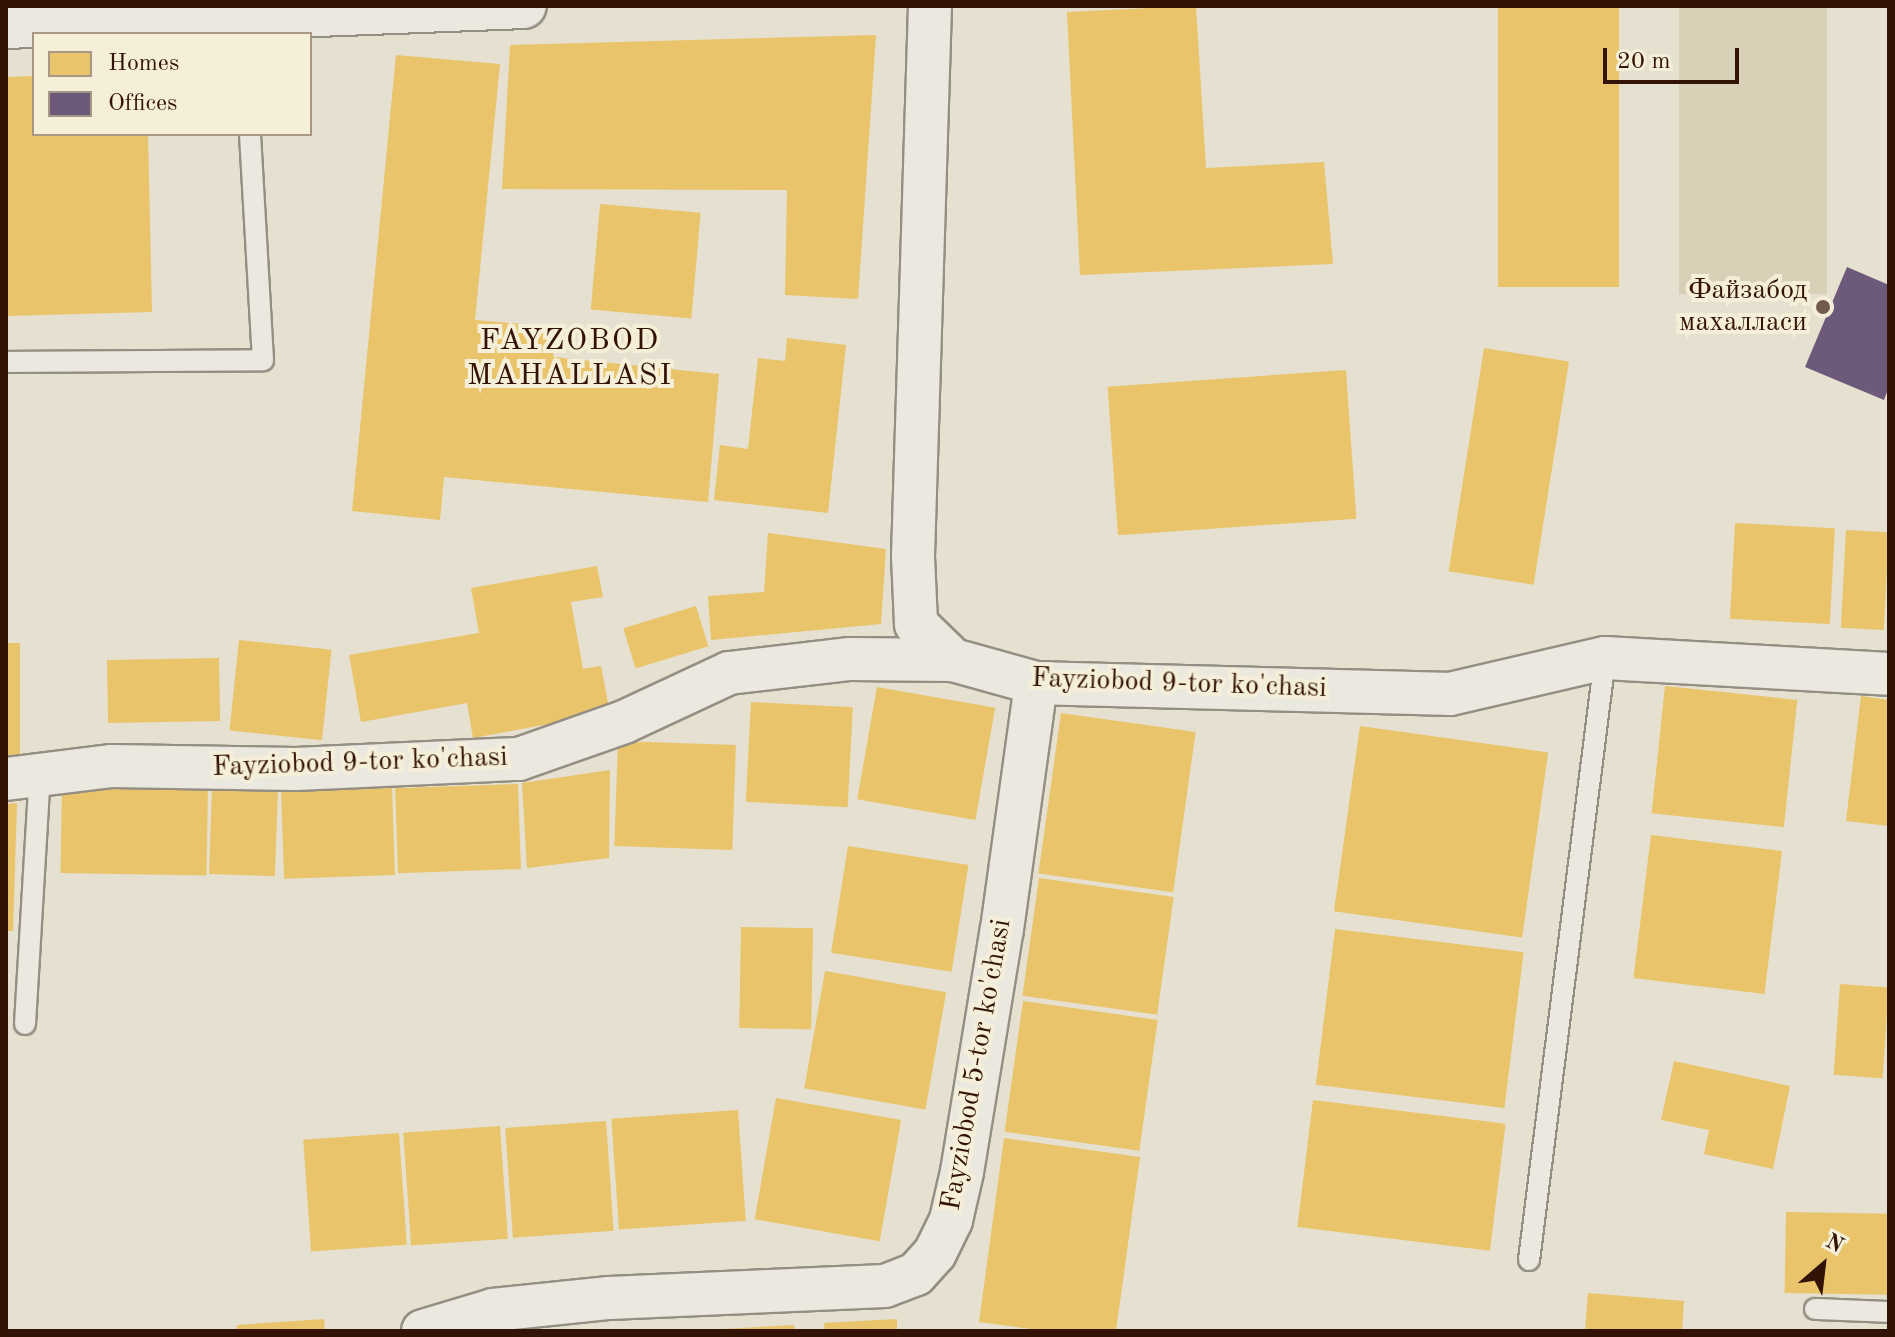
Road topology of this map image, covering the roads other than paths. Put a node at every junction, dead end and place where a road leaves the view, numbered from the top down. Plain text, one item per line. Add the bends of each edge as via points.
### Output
1 (524, 6) edge
2 (930, 6) edge
3 (244, 25) edge
4 (6, 26) edge
5 (250, 136) edge
6 (6, 362) edge
7 (1605, 658) junction
8 (953, 660) junction
9 (1889, 674) edge
10 (1036, 683) junction
11 (23, 777) edge
12 (25, 1024) dead end
13 (1529, 1260) dead end
14 (1815, 1309) dead end
15 (1889, 1312) edge
16 (423, 1331) edge

1 - 3 street
2 - 8 street via 913,557 916,624
3 - 4 street
5 - 6 lane via 263,360
7 - 9 street, Fayziobod 9-tor ko'chasi
7 - 10 street, Fayziobod 9-tor ko'chasi via 1450,694
7 - 13 lane
8 - 10 street, Fayziobod 9-tor ko'chasi
8 - 11 street, Fayziobod 9-tor ko'chasi via 850,659 729,673 624,722 519,759 296,769 112,766
10 - 16 street, Fayziobod 5-tor ko'chasi via 962,1172 951,1220 935,1253 916,1274 885,1286 609,1298 493,1310
11 - 12 lane
14 - 15 lane

